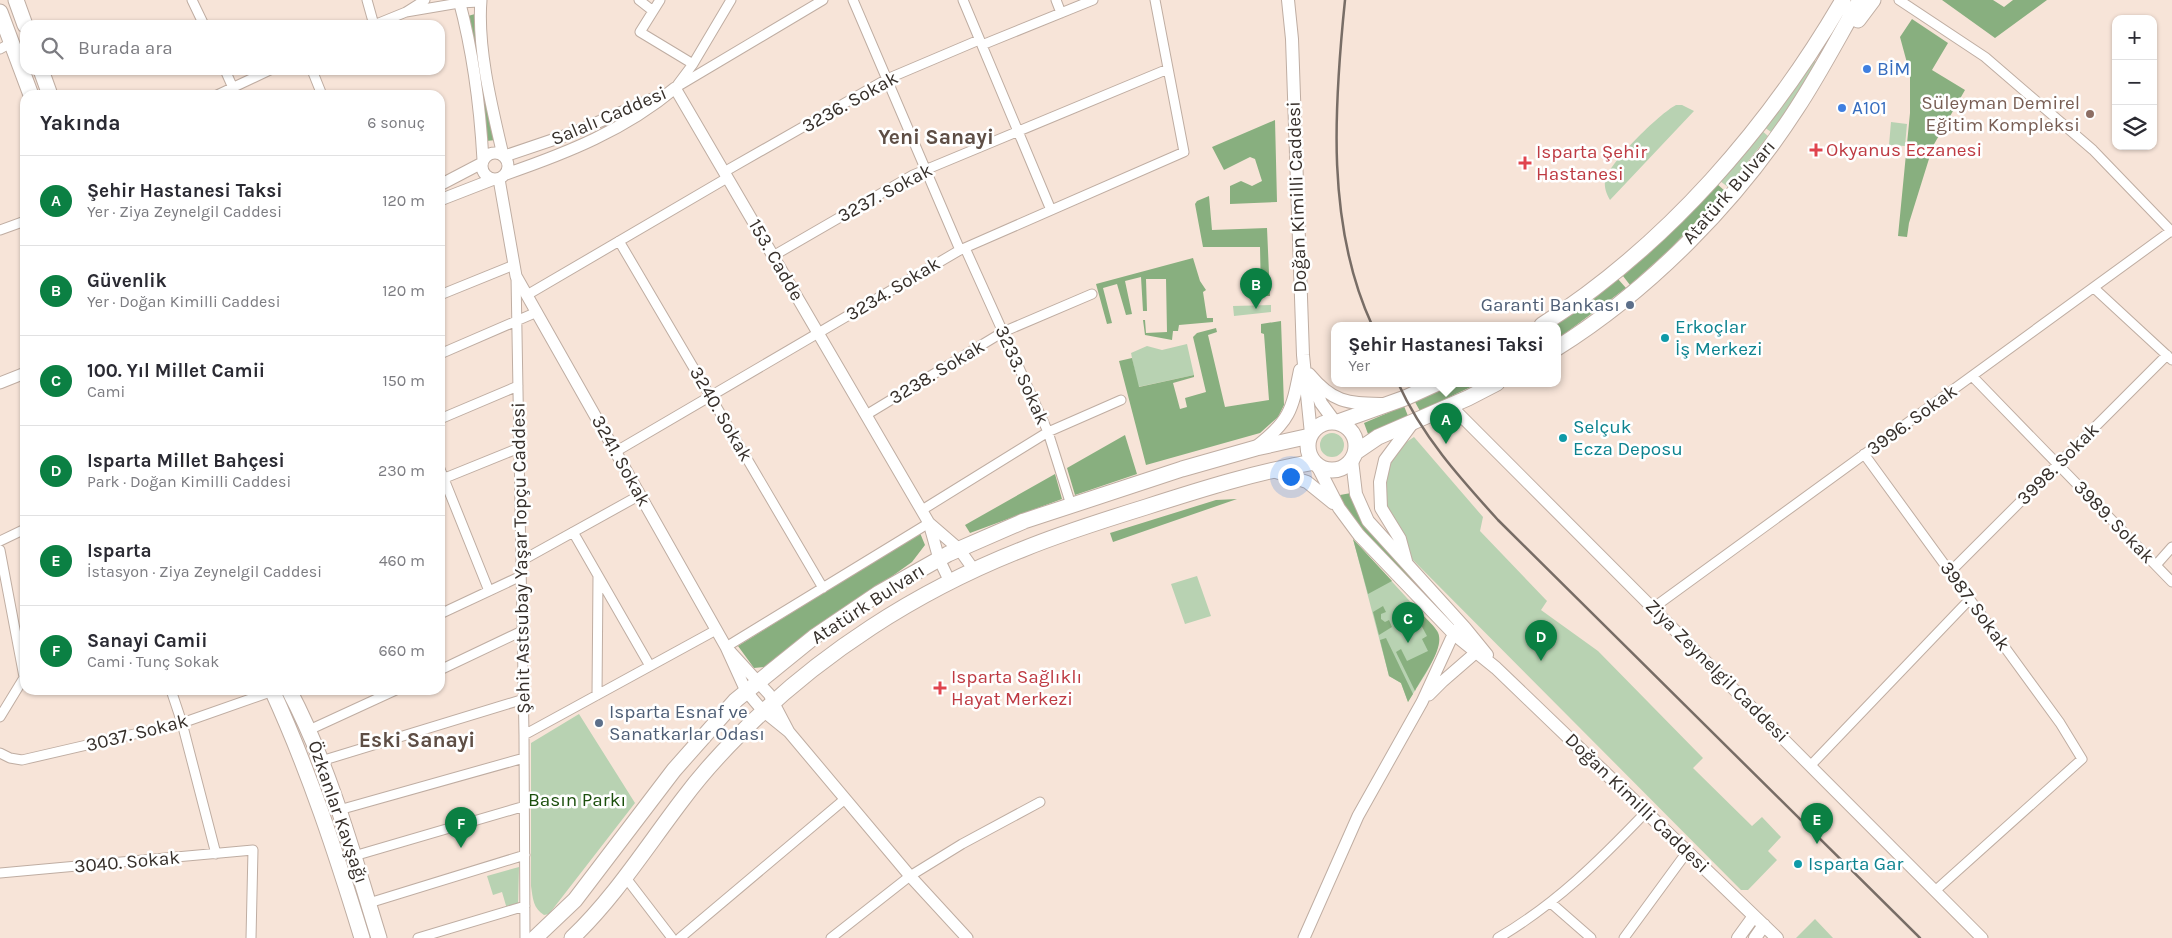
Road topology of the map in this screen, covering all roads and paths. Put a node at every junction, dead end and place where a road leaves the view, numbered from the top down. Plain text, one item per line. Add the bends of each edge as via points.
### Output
1 (16, 0) edge
2 (192, 0) edge
3 (367, 0) edge
4 (425, 0) edge
5 (639, 0) edge
6 (660, 0) edge
7 (731, 0) edge
8 (823, 0) edge
9 (853, 0) edge
10 (963, 0) edge
11 (1056, 0) edge
12 (1093, 0) edge
13 (1155, 0) edge
14 (1288, 0) edge
15 (1293, 0) edge
16 (1830, 0) edge
17 (1843, 0) edge
18 (1860, 0) edge
19 (1872, 0) edge
20 (1899, 0) edge
21 (459, 1) edge
22 (480, 1) edge
23 (653, 11) junction
24 (0, 12) edge
25 (406, 12) junction
26 (1061, 13) junction
27 (23, 20) edge
28 (202, 20) edge
29 (373, 20) edge
30 (386, 20) edge
31 (1292, 39) junction
32 (981, 43) junction
33 (6, 46) edge
34 (1805, 58) junction
35 (1828, 59) junction
36 (692, 64) junction
37 (1168, 69) junction
38 (20, 73) edge
39 (21, 75) edge
40 (43, 75) edge
41 (227, 75) edge
42 (260, 75) edge
43 (314, 75) edge
44 (887, 79) junction
45 (233, 88) junction
46 (675, 88) junction
47 (28, 90) edge
48 (48, 90) edge
49 (229, 90) edge
50 (320, 90) edge
51 (1018, 132) junction
52 (504, 155) junction
53 (483, 162) junction
54 (926, 170) junction
55 (726, 175) junction
56 (500, 177) junction
57 (445, 182) edge
58 (445, 198) edge
59 (1050, 210) junction
60 (20, 223) edge
61 (0, 230) edge
62 (2171, 232) edge
63 (620, 241) junction
64 (962, 249) junction
65 (773, 256) junction
66 (515, 270) junction
67 (2094, 288) junction
68 (445, 293) edge
69 (1092, 294) dead end
70 (527, 295) junction
71 (537, 312) junction
72 (517, 321) junction
73 (1546, 322) edge
74 (1003, 332) junction
75 (818, 333) junction
76 (1561, 345) edge
77 (445, 352) edge
78 (1302, 355) junction
79 (2169, 358) edge
80 (1309, 374) junction
81 (20, 375) edge
82 (1972, 376) junction
83 (0, 383) edge
84 (518, 386) junction
85 (1429, 387) edge
86 (1490, 387) edge
87 (710, 396) junction
88 (1122, 400) dead end
89 (1390, 404) junction
90 (1451, 406) junction
91 (866, 415) junction
92 (445, 417) edge
93 (1414, 421) junction
94 (1336, 422) junction
95 (1048, 432) junction
96 (1311, 435) junction
97 (519, 448) junction
98 (1256, 448) junction
99 (615, 452) junction
100 (1864, 454) junction
101 (1354, 456) junction
102 (1315, 464) junction
103 (2058, 464) junction
104 (1270, 470) junction
105 (445, 475) edge
106 (445, 486) edge
107 (640, 495) junction
108 (1071, 505) junction
109 (1339, 508) junction
110 (922, 510) junction
111 (929, 523) junction
112 (20, 531) edge
113 (572, 532) junction
114 (0, 541) edge
115 (2172, 547) edge
116 (959, 549) junction
117 (0, 550) edge
118 (939, 559) junction
119 (521, 561) junction
120 (1406, 564) junction
121 (2156, 565) junction
122 (974, 570) junction
123 (1950, 572) junction
124 (521, 576) junction
125 (598, 577) junction
126 (950, 582) junction
127 (2172, 582) edge
128 (823, 588) junction
129 (489, 591) junction
130 (1970, 599) junction
131 (1654, 608) junction
132 (445, 612) edge
133 (1462, 623) junction
134 (716, 630) junction
135 (522, 631) junction
136 (1454, 634) junction
137 (726, 647) junction
138 (1478, 650) junction
139 (20, 652) edge
140 (650, 666) junction
141 (445, 668) edge
142 (20, 685) edge
143 (752, 686) junction
144 (173, 695) edge
145 (259, 695) edge
146 (275, 695) edge
147 (275, 695) edge
148 (290, 695) edge
149 (291, 695) edge
150 (385, 695) edge
151 (597, 695) junction
152 (524, 698) junction
153 (1422, 702) junction
154 (769, 706) junction
155 (0, 718) edge
156 (182, 723) junction
157 (309, 730) junction
158 (524, 735) junction
159 (0, 753) edge
160 (524, 758) junction
161 (321, 761) junction
162 (1811, 765) junction
163 (845, 798) junction
164 (1040, 802) dead end
165 (525, 806) junction
166 (339, 810) junction
167 (1646, 812) junction
168 (1687, 852) junction
169 (216, 854) junction
170 (354, 856) junction
171 (525, 856) junction
172 (0, 873) edge
173 (910, 876) junction
174 (626, 878) junction
175 (1936, 890) junction
176 (368, 903) junction
177 (1551, 903) junction
178 (525, 906) junction
179 (1754, 916) junction
180 (1764, 925) junction
181 (251, 938) edge
182 (354, 938) edge
183 (362, 938) edge
184 (370, 938) edge
185 (379, 938) edge
186 (418, 938) edge
187 (525, 938) edge
188 (535, 938) edge
189 (572, 938) edge
190 (672, 938) edge
191 (680, 938) edge
192 (831, 938) edge
193 (967, 938) edge
194 (1304, 938) edge
195 (1498, 938) edge
196 (1591, 938) edge
197 (1624, 938) edge
198 (1738, 938) edge
199 (1755, 938) edge
200 (1777, 938) edge
201 (1982, 938) edge

1 - 27 main road
2 - 28 street
3 - 29 street
4 - 25 street
5 - 23 street
6 - 23 street
7 - 36 street
8 - 46 street
9 - 44 street, 3233. Sokak
10 - 32 street
11 - 26 street
12 - 26 street, 3236. Sokak
13 - 37 street
14 - 31 main road, Doğan Kimilli Caddesi
15 - 31 main road, Doğan Kimilli Caddesi
16 - 34 main road
17 - 34 main road, Atatürk Bulvarı
18 - 35 main road, Atatürk Bulvarı
19 - 35 main road
20 - 62 street via 1985,57 2093,150
21 - 22 street
21 - 25 street
21 - 53 street via 477,90
22 - 52 street via 491,102
23 - 36 street via 640,32
24 - 33 main road
25 - 30 street
26 - 32 street, 3236. Sokak
31 - 78 main road, Doğan Kimilli Caddesi
32 - 44 street, 3236. Sokak
32 - 51 street
33 - 38 main road
34 - 73 main road, Atatürk Bulvarı via 1745,142 1673,220 1616,272
35 - 76 main road, Atatürk Bulvarı via 1768,149 1692,238 1605,315
36 - 46 street
37 - 51 street, 3237. Sokak
37 - 59 street, 3234. Sokak via 1184,152
39 - 47 main road
40 - 48 main road
41 - 45 street
42 - 45 street
43 - 50 street
44 - 54 street, 3233. Sokak
44 - 55 street, 3236. Sokak
45 - 49 street
46 - 52 street, Salalı Caddesi via 570,134
46 - 55 street, 153. Cadde
46 - 56 street, Salalı Caddesi via 620,127 572,150
51 - 54 street, 3237. Sokak
51 - 59 street
52 - 53 street via 491,153
52 - 56 street via 509,166
53 - 56 street via 486,176
53 - 57 street
54 - 64 street, 3233. Sokak
54 - 65 street, 3237. Sokak via 899,182
55 - 63 street, 3236. Sokak
55 - 65 street, 153. Cadde
56 - 58 street, Salalı Caddesi
56 - 66 street, Şehit Astsubay Yaşar Topçu Caddesi
59 - 64 street, 3234. Sokak
60 - 61 street
62 - 67 street, 3996. Sokak
63 - 70 street, 3236. Sokak
63 - 87 street, 3240. Sokak
64 - 74 street, 3233. Sokak
64 - 75 street, 3234. Sokak
65 - 75 street, 153. Cadde
66 - 68 street
66 - 70 street, 3241. Sokak
66 - 72 street, Şehit Astsubay Yaşar Topçu Caddesi
67 - 79 street
67 - 82 street, 3996. Sokak
69 - 74 street, 3238. Sokak
70 - 71 street, 3241. Sokak
71 - 72 street
71 - 99 street, 3241. Sokak
72 - 77 street
72 - 84 street, Şehit Astsubay Yaşar Topçu Caddesi
74 - 91 street, 3238. Sokak
74 - 95 street, 3233. Sokak
75 - 87 street, 3234. Sokak
75 - 91 street, 153. Cadde
78 - 80 main road, Doğan Kimilli Caddesi
78 - 96 main road, Doğan Kimilli Caddesi
78 - 98 main road via 1290,412 1277,430
79 - 103 street, 3998. Sokak
80 - 89 main road via 1325,392 1341,400
80 - 94 main road, Doğan Kimilli Caddesi via 1321,403
81 - 83 street
82 - 100 street, 3996. Sokak
82 - 103 street, 3989. Sokak
84 - 92 street
84 - 97 street, Şehit Astsubay Yaşar Topçu Caddesi
85 - 89 main road
86 - 90 main road
87 - 99 street, 3234. Sokak
87 - 128 street, 3240. Sokak
88 - 95 street
89 - 94 main road
90 - 93 main road
90 - 131 street, Ziya Zeynelgil Caddesi
91 - 110 street, 153. Cadde
93 - 101 main road via 1378,437
93 - 120 main road via 1385,460 1380,482 1381,508 1400,539
94 - 96 main road via 1324,423
94 - 101 main road via 1354,434
95 - 108 street, 3233. Sokak
95 - 110 street
96 - 98 main road, Atatürk Bulvarı
96 - 102 main road via 1308,447
97 - 105 street
97 - 119 street, Şehit Astsubay Yaşar Topçu Caddesi
98 - 108 main road, Atatürk Bulvarı
99 - 107 street, 3241. Sokak
100 - 123 street, 3987. Sokak
100 - 131 street, 3996. Sokak
101 - 102 main road via 1337,470
101 - 120 main road, Doğan Kimilli Caddesi via 1354,483 1364,513
102 - 104 main road, Atatürk Bulvarı
102 - 109 main road, Doğan Kimilli Caddesi
103 - 121 street, 3989. Sokak
103 - 123 street, 3998. Sokak
104 - 109 main road via 1307,482
104 - 122 main road, Atatürk Bulvarı via 1089,525
106 - 129 street
107 - 113 street
107 - 134 street, 3241. Sokak
108 - 116 main road, Atatürk Bulvarı
109 - 136 main road, Doğan Kimilli Caddesi via 1359,534
110 - 111 street, 153. Cadde
111 - 116 street
111 - 118 street
111 - 128 street
112 - 114 street
113 - 119 street
113 - 125 street
115 - 121 street
116 - 118 main road, Atatürk Bulvarı
116 - 122 street
117 - 139 street
118 - 126 street
118 - 143 main road, Atatürk Bulvarı via 845,615
119 - 124 street, Şehit Astsubay Yaşar Topçu Caddesi
120 - 133 main road, Doğan Kimilli Caddesi
121 - 127 street, 3989. Sokak
122 - 126 main road, Atatürk Bulvarı
123 - 130 street, 3987. Sokak
124 - 129 street
124 - 135 street, Şehit Astsubay Yaşar Topçu Caddesi
125 - 140 street
125 - 151 street
126 - 154 main road, Atatürk Bulvarı via 859,635
128 - 137 street
129 - 132 street
130 - 162 street
130 - 175 street, 3987. Sokak via 2060,723 2082,759
131 - 162 street, Ziya Zeynelgil Caddesi
133 - 136 street
133 - 138 main road, Doğan Kimilli Caddesi
134 - 137 street, 3241. Sokak
134 - 140 street
135 - 141 street
135 - 152 street, Şehit Astsubay Yaşar Topçu Caddesi
136 - 138 main road, Doğan Kimilli Caddesi
136 - 153 street
137 - 143 street, 3241. Sokak
138 - 153 street
138 - 167 main road, Doğan Kimilli Caddesi
140 - 151 street
142 - 155 street
143 - 154 street, 3241. Sokak
143 - 188 main road, Atatürk Bulvarı via 674,770 575,900
144 - 156 street
145 - 156 street, 3037. Sokak
146 - 182 main road, Özkanlar Kavşağı
147 - 183 main road via 314,791
148 - 184 main road via 332,813
149 - 157 main road, Özkanlar Kavşağı
150 - 157 street
151 - 158 street
152 - 158 street, Şehit Astsubay Yaşar Topçu Caddesi
152 - 161 street
153 - 194 street via 1358,816
154 - 163 street, 3241. Sokak
154 - 174 main road, Atatürk Bulvarı via 698,780
156 - 159 street, 3037. Sokak via 22,760
156 - 169 street
157 - 161 main road, Özkanlar Kavşağı
158 - 160 street, Şehit Astsubay Yaşar Topçu Caddesi
160 - 165 street, Şehit Astsubay Yaşar Topçu Caddesi
160 - 166 street
161 - 166 main road, Özkanlar Kavşağı
162 - 175 street, Ziya Zeynelgil Caddesi
163 - 173 street, 3241. Sokak
163 - 191 street
164 - 173 street
165 - 170 street
165 - 171 street, Şehit Astsubay Yaşar Topçu Caddesi
166 - 170 main road, Özkanlar Kavşağı
167 - 168 main road, Doğan Kimilli Caddesi
167 - 177 street via 1584,875
168 - 179 main road, Doğan Kimilli Caddesi
168 - 197 street
169 - 172 street, 3040. Sokak
169 - 181 street, 3040. Sokak via 253,850
170 - 176 main road, Özkanlar Kavşağı
171 - 176 street
171 - 178 street, Şehit Astsubay Yaşar Topçu Caddesi
173 - 192 street
173 - 193 street, 3241. Sokak
174 - 189 main road, Atatürk Bulvarı
174 - 190 street
175 - 201 street, Ziya Zeynelgil Caddesi
176 - 185 main road, Özkanlar Kavşağı
177 - 195 street
177 - 196 street
178 - 186 street
178 - 187 street, Şehit Astsubay Yaşar Topçu Caddesi
179 - 180 main road, Doğan Kimilli Caddesi
179 - 198 main road
180 - 199 main road
180 - 200 main road, Doğan Kimilli Caddesi

